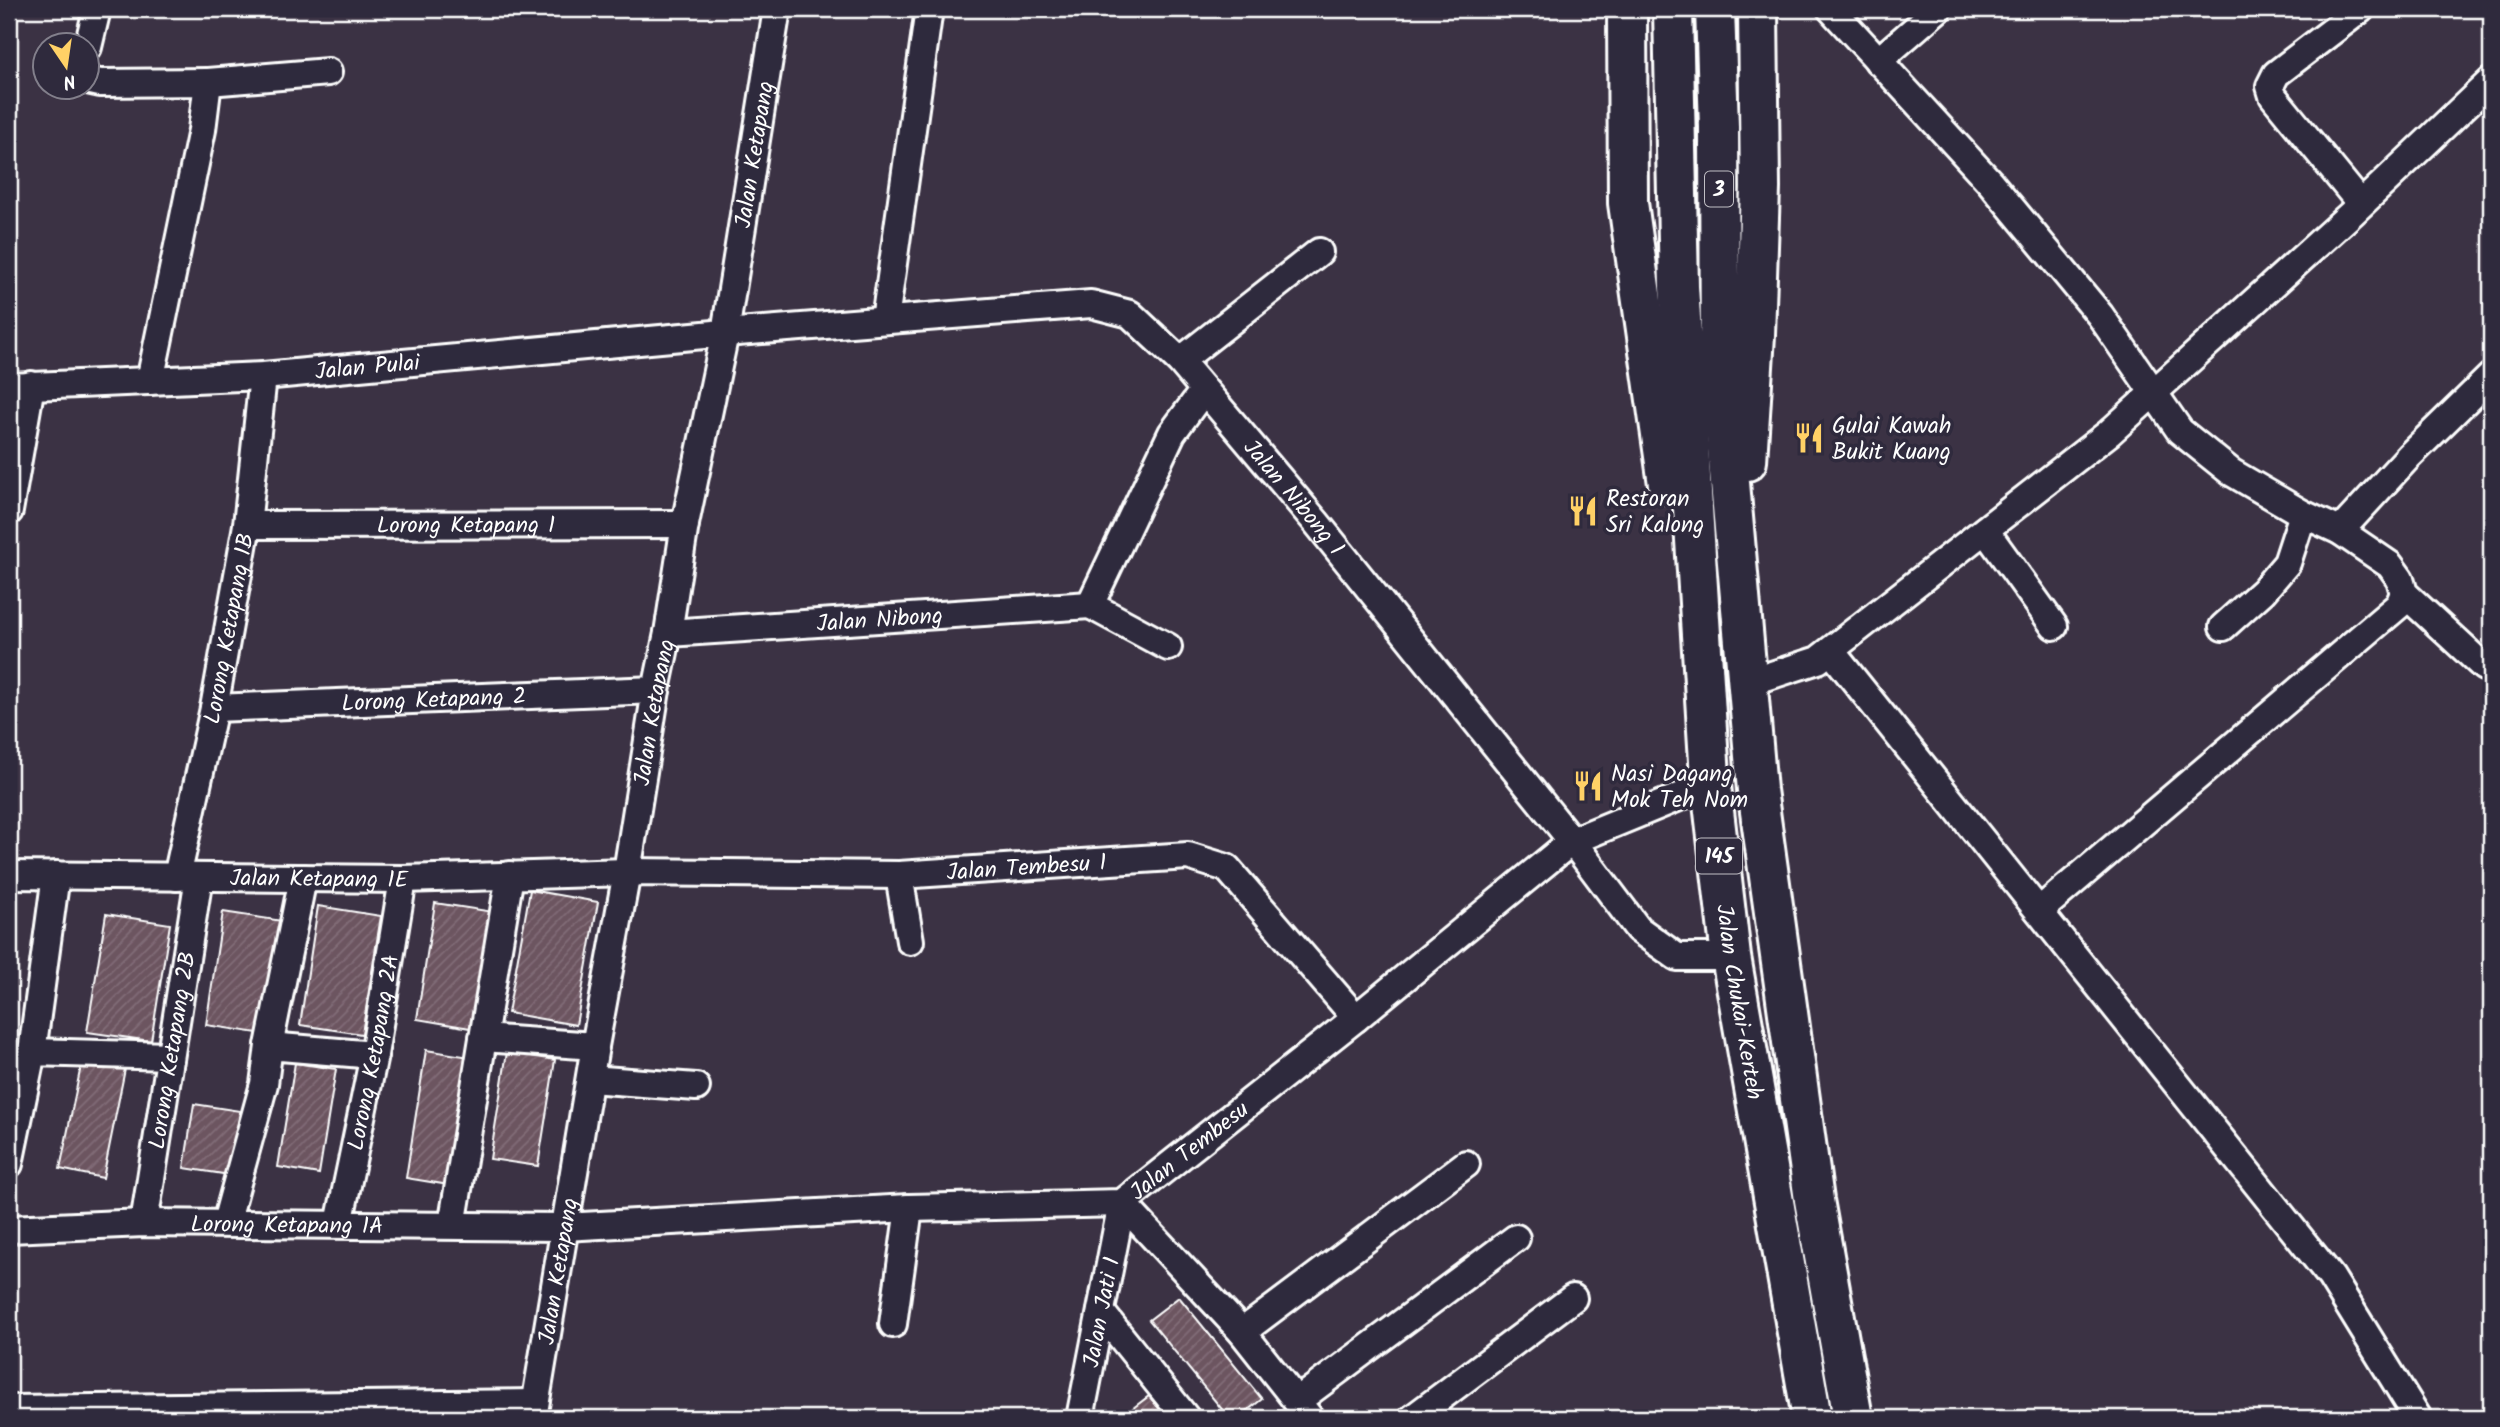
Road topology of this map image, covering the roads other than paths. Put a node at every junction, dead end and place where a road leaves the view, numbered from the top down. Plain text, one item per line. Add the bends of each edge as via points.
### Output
1 (97, 9) edge
2 (777, 9) edge
3 (929, 9) edge
4 (1627, 9) edge
5 (1673, 9) edge
6 (1715, 9) edge
7 (1758, 9) edge
8 (1831, 9) edge
9 (1938, 9) edge
10 (2361, 9) edge
11 (92, 32) edge
12 (1878, 61) junction
13 (328, 72) dead end
14 (2491, 81) edge
15 (208, 82) junction
16 (102, 83) edge
17 (2361, 204) junction
18 (1319, 253) dead end
19 (1679, 287) joint
20 (885, 320) junction
21 (725, 333) junction
22 (1180, 361) junction
23 (1720, 369) joint
24 (262, 376) junction
25 (2491, 376) edge
26 (150, 381) junction
27 (20, 386) edge
28 (1204, 390) junction
29 (2154, 391) junction
30 (9, 511) edge
31 (2303, 514) junction
32 (685, 524) junction
33 (247, 525) junction
34 (1984, 530) junction
35 (2340, 531) junction
36 (1738, 591) junction
37 (2403, 593) junction
38 (1090, 605) junction
39 (2054, 626) dead end
40 (2223, 627) dead end
41 (668, 633) junction
42 (1168, 647) dead end
43 (1831, 650) junction
44 (2484, 667) dead end
45 (1747, 684) junction
46 (656, 690) junction
47 (214, 708) junction
48 (1710, 781) junction
49 (1572, 841) junction
50 (627, 872) junction
51 (9, 875) edge
52 (899, 875) junction
53 (56, 876) junction
54 (510, 876) junction
55 (188, 877) junction
56 (303, 878) junction
57 (403, 878) junction
58 (2039, 911) junction
59 (910, 941) dead end
60 (1731, 957) junction
61 (1356, 1018) junction
62 (483, 1038) junction
63 (270, 1046) junction
64 (595, 1046) junction
65 (32, 1052) junction
66 (374, 1055) junction
67 (170, 1056) junction
68 (590, 1079) junction
69 (695, 1087) dead end
70 (9, 1164) edge
71 (1466, 1164) dead end
72 (1122, 1203) junction
73 (909, 1208) junction
74 (454, 1214) dead end
75 (144, 1223) junction
76 (226, 1223) junction
77 (339, 1224) junction
78 (564, 1227) junction
79 (9, 1229) edge
80 (1516, 1238) dead end
81 (1573, 1298) dead end
82 (1101, 1312) junction
83 (893, 1324) dead end
84 (1242, 1332) junction
85 (9, 1409) edge
86 (1303, 1410) edge
87 (534, 1411) edge
88 (1080, 1418) edge
89 (1186, 1418) edge
90 (1413, 1418) edge
91 (1812, 1418) edge
92 (1853, 1418) edge
93 (2418, 1418) edge

1 - 11 street
2 - 21 street, Jalan Ketapang
3 - 20 street
4 - 48 highway via 1628,203
5 - 19 highway, 3
6 - 23 highway, 3
7 - 36 highway via 1760,188 1755,335
8 - 12 street
9 - 12 street
10 - 17 street via 2276,74 2270,86 2273,96
12 - 29 street via 1990,182 2099,315
13 - 15 street
14 - 17 street
15 - 16 street
15 - 26 street
17 - 29 street
18 - 22 street
19 - 48 highway, Jalan Chukai-Kerteh / 145
20 - 21 street, Jalan Nibong 1
20 - 22 street, Jalan Nibong 1 via 1091,304 1130,314
21 - 24 street, Jalan Pulai
21 - 32 street, Jalan Ketapang
22 - 28 street, Jalan Nibong 1
23 - 36 highway, Jalan Chukai-Kerteh / 145
24 - 26 street, Jalan Pulai
24 - 33 street, Lorong Ketapang 1B
25 - 35 street
26 - 27 street, Jalan Pulai
27 - 30 street
28 - 38 street via 1172,433
28 - 49 street, Jalan Nibong 1
29 - 31 street via 2180,431 2231,472
29 - 34 street via 2109,433
31 - 35 street
31 - 40 street via 2287,564
32 - 33 street, Lorong Ketapang 1
32 - 41 street, Jalan Ketapang
33 - 47 street, Lorong Ketapang 1B
34 - 39 street
34 - 43 street
35 - 37 street via 2390,565
36 - 45 highway, Jalan Chukai-Kerteh / 145
37 - 44 street
37 - 58 street via 2399,606
38 - 41 street, Jalan Nibong
38 - 42 street
41 - 46 street, Jalan Ketapang
43 - 45 street via 1818,660
43 - 58 street
45 - 92 highway, Jalan Chukai-Kerteh / 145 via 1757,790 1814,1200
46 - 47 street, Lorong Ketapang 2
46 - 50 street, Jalan Ketapang
47 - 55 street, Lorong Ketapang 1B
48 - 49 street, Jalan Tembesu
48 - 60 highway, Jalan Chukai-Kerteh / 145
49 - 60 street, Jalan Nibong 1 via 1638,929 1676,957
49 - 61 street, Jalan Tembesu
50 - 52 street, Jalan Tembesu 1
50 - 54 street, Jalan Ketapang 1E
50 - 64 street, Jalan Ketapang
51 - 53 street, Jalan Ketapang 1E
52 - 59 street
52 - 61 street, Jalan Tembesu 1 via 1188,856 1227,868
53 - 55 street, Jalan Ketapang 1E
53 - 65 street
54 - 57 street, Jalan Ketapang 1E
54 - 62 street
55 - 56 street, Jalan Ketapang 1E
55 - 67 street, Lorong Ketapang 2B
56 - 57 street, Jalan Ketapang 1E
56 - 63 street
57 - 66 street, Lorong Ketapang 2A
58 - 93 street via 2331,1277
60 - 91 highway, Jalan Chukai-Kerteh / 145
61 - 72 street, Jalan Tembesu
62 - 64 street
62 - 74 street
63 - 66 street
63 - 76 street
64 - 68 street, Jalan Ketapang
65 - 67 street
65 - 70 street
66 - 77 street, Lorong Ketapang 2A
67 - 75 street, Lorong Ketapang 2B
68 - 69 street
68 - 78 street, Jalan Ketapang
71 - 84 street
72 - 73 street, Jalan Tembesu
72 - 82 street, Jalan Jati 1
72 - 84 street
73 - 78 street, Jalan Tembesu
73 - 83 street
75 - 76 street, Lorong Ketapang 1A
75 - 79 street, Lorong Ketapang 1A
76 - 77 street, Lorong Ketapang 1A
77 - 78 street, Lorong Ketapang 1A
78 - 87 street, Jalan Ketapang
80 - 86 street
81 - 90 street
82 - 88 street, Jalan Jati 1
82 - 89 street
84 - 86 street
85 - 87 street

